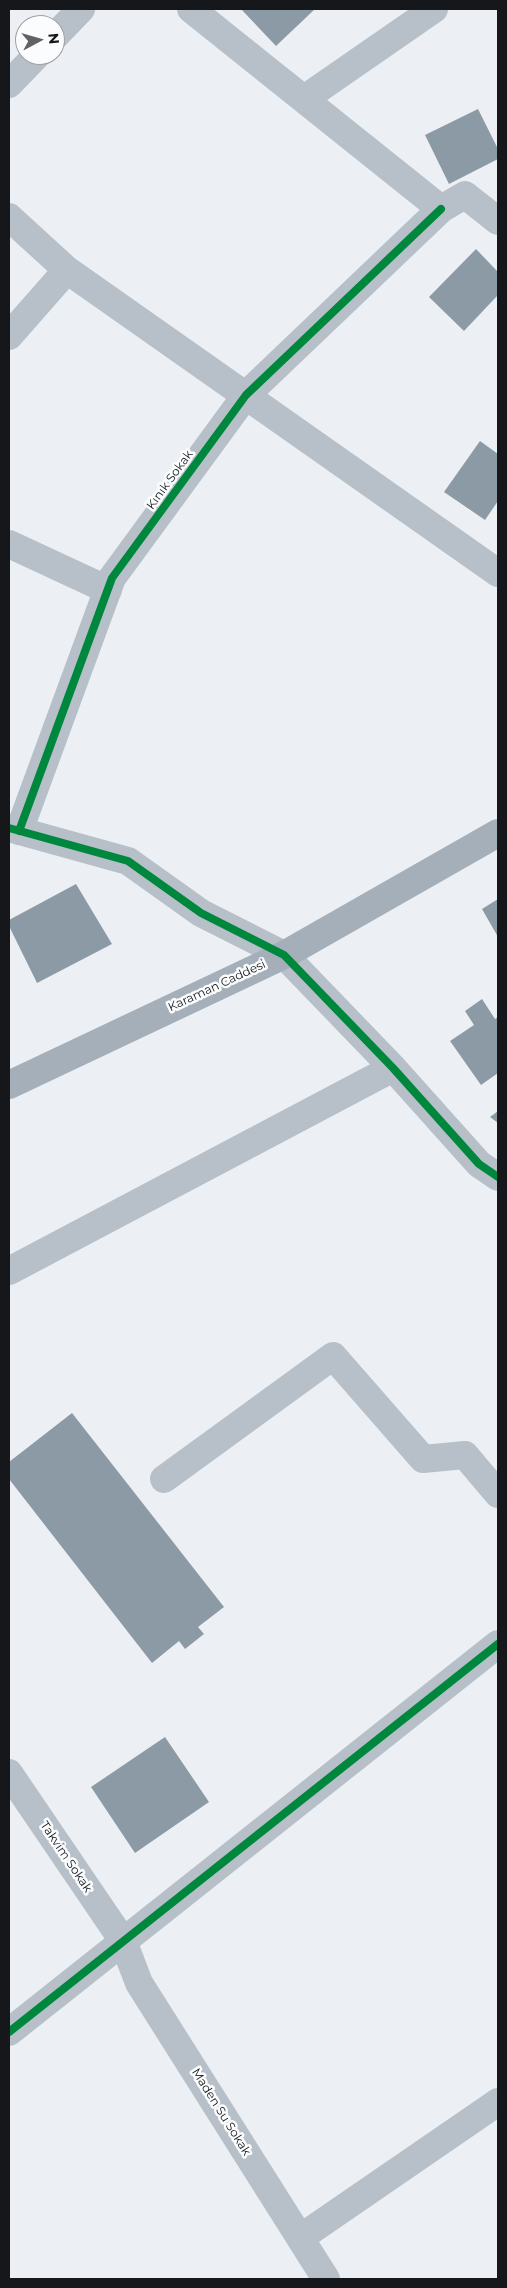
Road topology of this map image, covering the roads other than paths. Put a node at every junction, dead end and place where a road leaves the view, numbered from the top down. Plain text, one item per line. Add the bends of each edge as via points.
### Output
1 (81, 9) edge
2 (191, 9) edge
3 (434, 9) edge
4 (65, 26) edge
5 (27, 65) edge
6 (9, 84) edge
7 (304, 99) junction
8 (441, 209) junction
9 (9, 217) edge
10 (498, 221) edge
11 (67, 270) junction
12 (9, 336) edge
13 (246, 395) junction
14 (9, 544) edge
15 (498, 573) edge
16 (108, 590) junction
17 (14, 830) edge
18 (498, 833) edge
19 (284, 955) junction
20 (393, 1068) junction
21 (9, 1085) edge
22 (498, 1177) edge
23 (9, 1271) edge
24 (164, 1479) dead end
25 (498, 1494) edge
26 (498, 1644) edge
27 (9, 1773) edge
28 (123, 1941) junction
29 (9, 2032) edge
30 (498, 2102) edge
31 (300, 2238) junction
32 (326, 2279) edge

1 - 4 street
2 - 7 street
3 - 7 street
5 - 6 street
7 - 8 street
8 - 10 street, Kınık Sokak via 466,195
8 - 13 street, Kınık Sokak
9 - 11 street
11 - 12 street
11 - 13 street
13 - 15 street
13 - 16 street, Kınık Sokak via 112,578
14 - 16 street
16 - 17 street, Kınık Sokak
17 - 19 street via 128,861 201,913
18 - 19 main road, Karaman Caddesi
19 - 20 street
19 - 21 main road, Karaman Caddesi
20 - 22 street via 479,1164
20 - 23 street
24 - 25 street via 333,1356 423,1459 466,1455
26 - 28 street
27 - 28 street, Takvim Sokak
28 - 29 street
28 - 31 street, Maden Su Sokak via 139,1983
30 - 31 street
31 - 32 street, Maden Su Sokak

